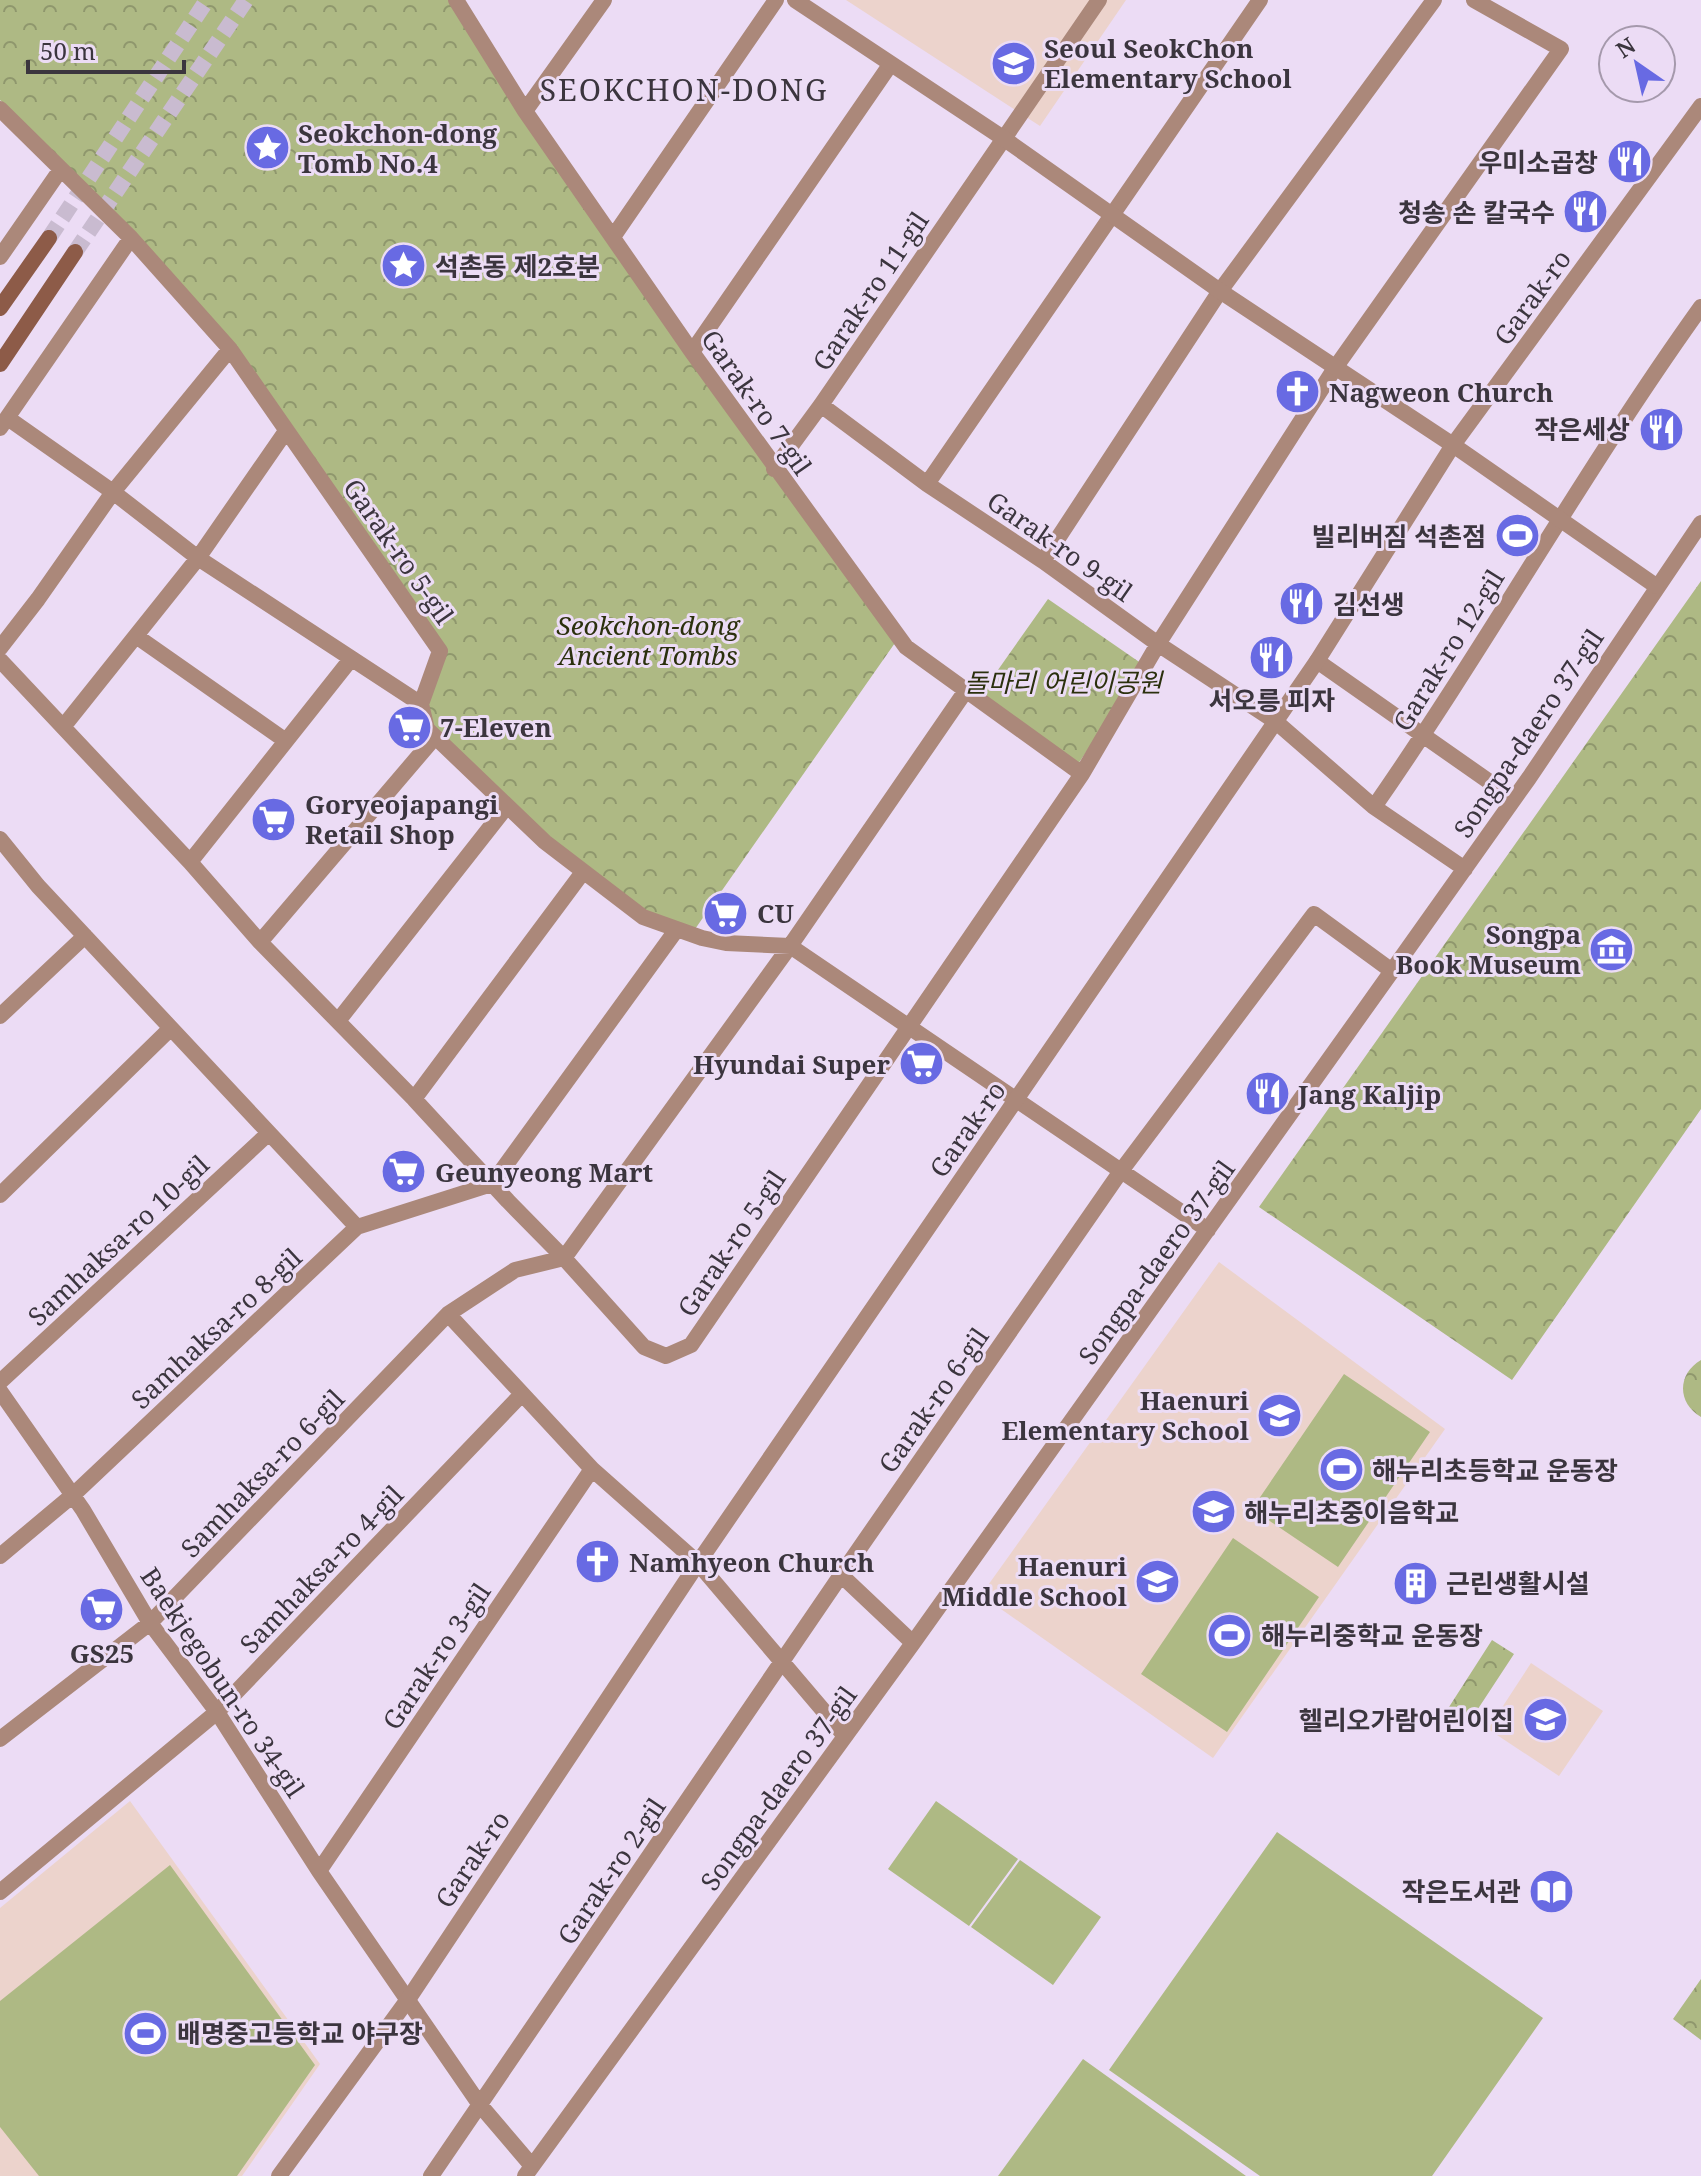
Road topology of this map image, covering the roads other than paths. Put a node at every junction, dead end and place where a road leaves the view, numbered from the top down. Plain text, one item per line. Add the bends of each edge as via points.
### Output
1 (456, 0) edge
2 (604, 0) edge
3 (776, 0) edge
4 (795, 0) edge
5 (1099, 0) edge
6 (1260, 0) edge
7 (1434, 0) edge
8 (1474, 0) edge
9 (890, 65) junction
10 (1701, 106) edge
11 (0, 109) edge
12 (525, 111) junction
13 (1003, 138) junction
14 (61, 169) junction
15 (1112, 217) junction
16 (613, 237) junction
17 (49, 238) tunnel mouth
18 (131, 238) junction
19 (75, 252) tunnel mouth
20 (0, 257) edge
21 (1220, 291) junction
22 (1701, 307) edge
23 (0, 308) edge
24 (230, 349) junction
25 (692, 352) junction
26 (0, 364) edge
27 (1335, 368) junction
28 (821, 405) junction
29 (4, 424) edge
30 (286, 431) junction
31 (1453, 445) junction
32 (774, 469) junction
33 (927, 484) junction
34 (113, 492) junction
35 (1559, 518) junction
36 (1701, 523) edge
37 (198, 558) junction
38 (1043, 561) junction
39 (1656, 586) junction
40 (136, 636) junction
41 (1158, 644) junction
42 (0, 648) edge
43 (351, 659) junction
44 (0, 660) edge
45 (1317, 661) junction
46 (967, 689) junction
47 (421, 704) junction
48 (1275, 721) junction
49 (63, 727) junction
50 (1423, 736) junction
51 (435, 737) junction
52 (286, 741) junction
53 (1082, 774) junction
54 (1514, 799) junction
55 (507, 806) junction
56 (1374, 807) junction
57 (0, 839) edge
58 (190, 862) junction
59 (1465, 869) junction
60 (583, 872) junction
61 (677, 929) junction
62 (85, 936) junction
63 (260, 942) junction
64 (790, 946) junction
65 (1392, 971) junction
66 (0, 1016) edge
67 (338, 1021) junction
68 (908, 1026) junction
69 (171, 1028) junction
70 (414, 1099) junction
71 (1017, 1100) junction
72 (269, 1133) junction
73 (1121, 1171) junction
74 (492, 1184) junction
75 (0, 1195) edge
76 (357, 1227) junction
77 (1208, 1230) junction
78 (564, 1258) junction
79 (448, 1314) junction
80 (0, 1382) edge
81 (0, 1391) edge
82 (521, 1395) junction
83 (592, 1469) junction
84 (73, 1495) junction
85 (0, 1556) edge
86 (698, 1563) junction
87 (841, 1575) junction
88 (150, 1623) junction
89 (913, 1643) junction
90 (781, 1663) junction
91 (217, 1712) junction
92 (845, 1736) junction
93 (0, 1739) edge
94 (319, 1871) junction
95 (0, 1892) edge
96 (409, 1998) junction
97 (480, 2105) junction
98 (528, 2171) edge
99 (279, 2176) edge
100 (431, 2176) edge

1 - 12 street, Garak-ro 7-gil
2 - 12 street
3 - 16 street
4 - 9 street
5 - 13 street, Garak-ro 11-gil
6 - 15 street
7 - 21 street
8 - 27 street via 1561,49
9 - 13 street
9 - 25 street
10 - 31 street, Garak-ro
11 - 14 street, Garak-ro 5-gil
12 - 16 street, Garak-ro 7-gil
13 - 15 street
13 - 28 street, Garak-ro 11-gil
14 - 18 street, Garak-ro 5-gil
14 - 20 street
15 - 21 street
15 - 33 street
16 - 25 street, Garak-ro 7-gil
17 - 23 main road
18 - 24 street, Garak-ro 5-gil
18 - 29 street
19 - 26 main road
21 - 27 street
21 - 38 street
22 - 35 street, Garak-ro 12-gil
24 - 30 street, Garak-ro 5-gil
24 - 34 street
25 - 32 street, Garak-ro 7-gil
27 - 31 street
27 - 41 street
28 - 32 street, Garak-ro 11-gil
28 - 33 street, Garak-ro 9-gil
29 - 34 street
30 - 37 street
30 - 47 street, Garak-ro 5-gil via 440,651
31 - 35 street
31 - 45 street, Garak-ro
32 - 46 street, Garak-ro 7-gil via 906,647
33 - 38 street, Garak-ro 9-gil
34 - 37 street
34 - 42 street
35 - 39 street
35 - 50 street, Garak-ro 12-gil
36 - 39 street, Songpa-daero 37-gil
37 - 40 street
37 - 43 street
38 - 41 street, Garak-ro 9-gil
39 - 54 street, Songpa-daero 37-gil
40 - 49 street
40 - 52 street
41 - 48 street, Garak-ro 9-gil
41 - 53 street, Garak-ro 5-gil
43 - 47 street
43 - 52 street
44 - 49 street, Garak-ro 5-gil
45 - 48 street, Garak-ro
45 - 50 street
46 - 53 street, Garak-ro 7-gil
46 - 64 street
47 - 51 street via 427,729
48 - 56 street
48 - 71 street, Garak-ro
49 - 58 street, Garak-ro 5-gil
50 - 54 street
50 - 56 street, Garak-ro 12-gil
51 - 55 street
51 - 63 street
52 - 58 street
53 - 68 street, Garak-ro 5-gil
54 - 59 street, Songpa-daero 37-gil
55 - 60 street
55 - 67 street
56 - 59 street
57 - 62 street
58 - 63 street, Garak-ro 5-gil
59 - 65 street, Songpa-daero 37-gil
60 - 61 street via 643,917
60 - 70 street
61 - 64 street via 726,943
61 - 74 street
62 - 66 street
62 - 69 street
63 - 67 street, Garak-ro 5-gil
64 - 68 street
64 - 78 street
65 - 73 street, Garak-ro 6-gil via 1314,914
65 - 77 street, Songpa-daero 37-gil
67 - 70 street, Garak-ro 5-gil
68 - 71 street
68 - 78 street, Garak-ro 5-gil via 691,1345 666,1356 644,1347
69 - 72 street
69 - 75 street
70 - 74 street, Garak-ro 5-gil
71 - 73 street
71 - 86 street, Garak-ro
72 - 76 street
72 - 80 street, Samhaksa-ro 10-gil
73 - 77 street
73 - 87 street, Garak-ro 6-gil
74 - 76 street, Samhaksa-ro 8-gil
74 - 78 street, Garak-ro 5-gil
76 - 84 street, Samhaksa-ro 8-gil
77 - 89 street, Songpa-daero 37-gil
78 - 79 street, Samhaksa-ro 6-gil via 515,1270
79 - 82 street
79 - 88 street, Samhaksa-ro 6-gil
81 - 84 street, Baekjegobun-ro 34-gil
82 - 83 street
82 - 91 street, Samhaksa-ro 4-gil
83 - 86 street
83 - 94 street, Garak-ro 3-gil
84 - 85 street, Samhaksa-ro 8-gil
84 - 88 street, Baekjegobun-ro 34-gil
86 - 90 street
86 - 96 street, Garak-ro
87 - 89 street
87 - 90 street, Garak-ro 6-gil
88 - 91 street, Baekjegobun-ro 34-gil
88 - 93 street, Samhaksa-ro 6-gil
89 - 92 street, Songpa-daero 37-gil
90 - 92 street
90 - 97 street, Garak-ro 2-gil
91 - 94 street, Baekjegobun-ro 34-gil
91 - 95 street, Samhaksa-ro 4-gil
92 - 98 street, Songpa-daero 37-gil
94 - 96 street, Baekjegobun-ro 34-gil
96 - 97 street
96 - 99 street, Garak-ro
97 - 98 street
97 - 100 street, Garak-ro 2-gil

